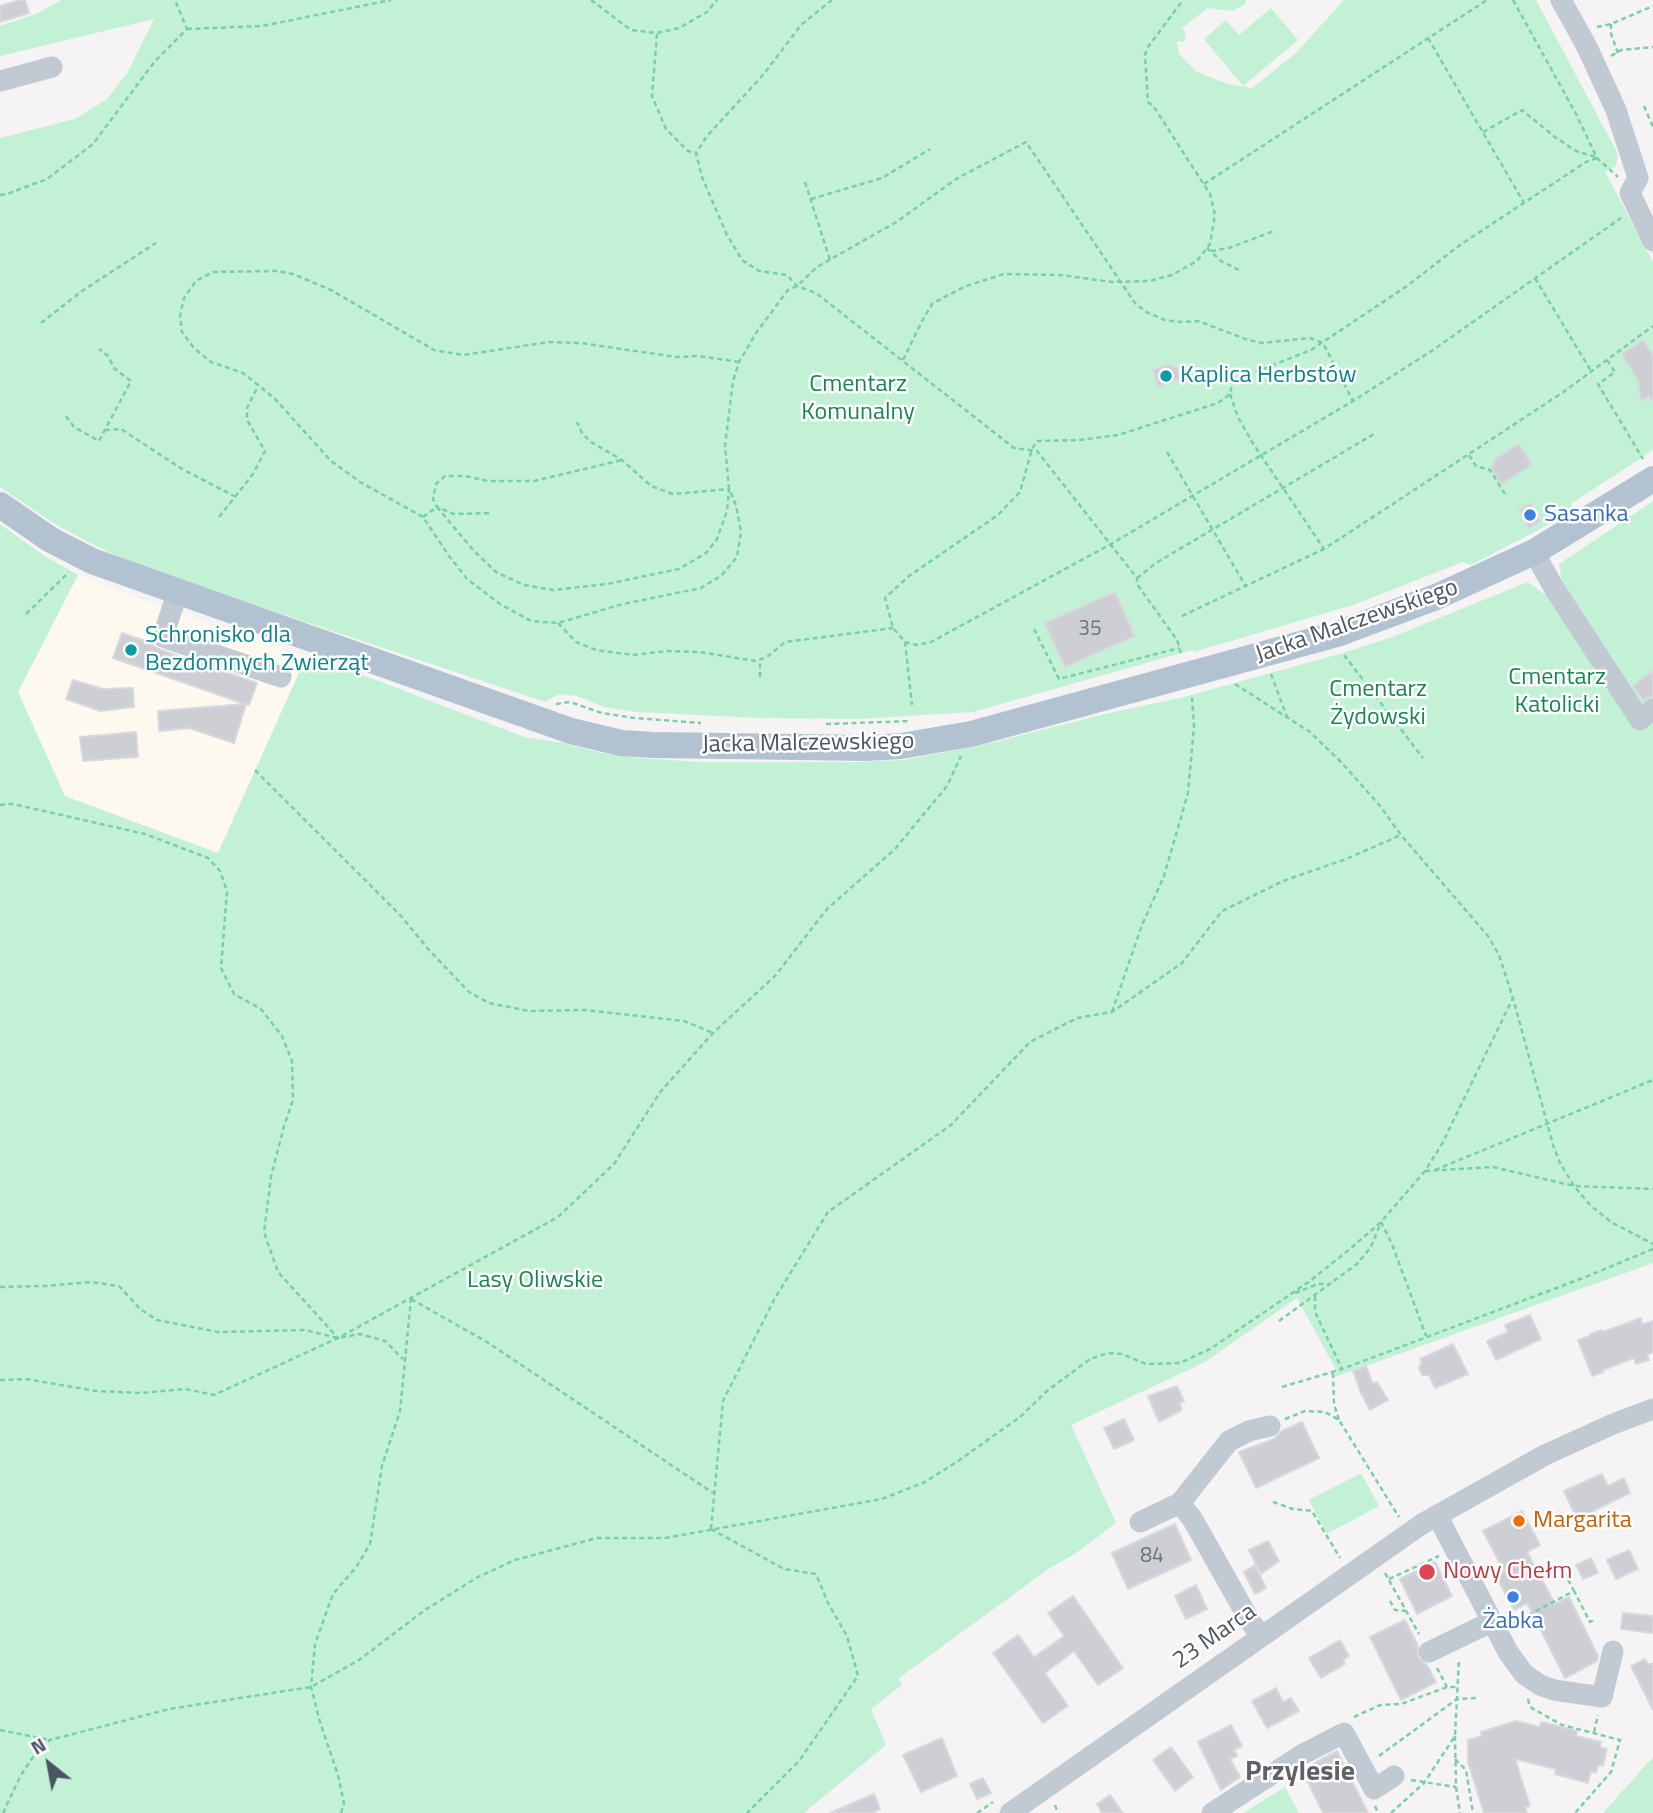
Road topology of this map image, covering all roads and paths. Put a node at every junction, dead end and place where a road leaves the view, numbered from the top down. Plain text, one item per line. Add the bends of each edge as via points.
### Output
1 (175, 0) edge
2 (391, 0) edge
3 (591, 0) edge
4 (717, 0) edge
5 (832, 0) edge
6 (1183, 0) edge
7 (1487, 0) edge
8 (1513, 0) edge
9 (1561, 0) edge
10 (1653, 6) edge
11 (1611, 24) junction
12 (187, 29) junction
13 (657, 33) junction
14 (1597, 36) dead end
15 (1428, 38) junction
16 (1653, 47) edge
17 (1606, 53) dead end
18 (1618, 53) junction
19 (52, 67) dead end
20 (0, 81) edge
21 (1644, 106) dead end
22 (1653, 127) edge
23 (1483, 132) junction
24 (930, 149) dead end
25 (696, 153) junction
26 (1597, 158) junction
27 (805, 182) dead end
28 (1204, 184) junction
29 (1635, 190) junction
30 (0, 195) edge
31 (811, 200) junction
32 (1524, 203) junction
33 (1274, 231) dead end
34 (1653, 241) edge
35 (156, 243) dead end
36 (1207, 247) junction
37 (1211, 251) junction
38 (830, 260) junction
39 (1241, 271) dead end
40 (1535, 278) junction
41 (1118, 282) junction
42 (797, 286) junction
43 (41, 323) dead end
44 (1653, 326) edge
45 (1323, 343) junction
46 (99, 349) dead end
47 (1606, 359) junction
48 (902, 361) junction
49 (739, 362) junction
50 (1591, 371) junction
51 (258, 386) junction
52 (1230, 394) junction
53 (1353, 401) junction
54 (66, 416) dead end
55 (577, 422) dead end
56 (106, 430) junction
57 (1374, 434) dead end
58 (1032, 449) junction
59 (1167, 452) dead end
60 (1261, 455) junction
61 (1469, 455) junction
62 (622, 460) junction
63 (1651, 470) edge
64 (729, 489) junction
65 (1283, 489) junction
66 (1505, 494) dead end
67 (235, 496) junction
68 (1192, 496) junction
69 (0, 505) edge
70 (437, 507) junction
71 (489, 513) dead end
72 (219, 517) dead end
73 (424, 517) junction
74 (1212, 530) junction
75 (1111, 544) junction
76 (1324, 550) junction
77 (1534, 552) junction
78 (84, 558) junction
79 (1137, 578) junction
80 (1245, 587) junction
81 (177, 593) junction
82 (26, 614) dead end
83 (1182, 616) dead end
84 (558, 623) junction
85 (893, 628) junction
86 (1034, 629) dead end
87 (905, 642) junction
88 (1179, 648) junction
89 (1182, 657) dead end
90 (760, 660) junction
91 (1347, 661) dead end
92 (1269, 667) dead end
93 (281, 677) dead end
94 (760, 677) dead end
95 (1227, 680) dead end
96 (1191, 691) dead end
97 (912, 705) dead end
98 (548, 709) dead end
99 (1653, 709) edge
100 (1287, 717) junction
101 (911, 721) dead end
102 (707, 723) dead end
103 (823, 724) dead end
104 (971, 734) junction
105 (1423, 758) dead end
106 (255, 770) dead end
107 (0, 805) edge
108 (1401, 835) junction
109 (1513, 998) junction
110 (1112, 1012) junction
111 (713, 1033) junction
112 (1653, 1080) edge
113 (1547, 1122) junction
114 (1435, 1170) junction
115 (1425, 1171) junction
116 (1574, 1186) junction
117 (1653, 1189) edge
118 (1381, 1222) junction
119 (1653, 1244) edge
120 (1653, 1249) edge
121 (1331, 1284) junction
122 (0, 1287) edge
123 (1289, 1296) junction
124 (1315, 1296) junction
125 (411, 1299) junction
126 (1279, 1321) dead end
127 (1426, 1337) junction
128 (338, 1338) junction
129 (404, 1360) junction
130 (1342, 1369) junction
131 (1333, 1373) junction
132 (0, 1380) edge
133 (1282, 1387) dead end
134 (1334, 1404) junction
135 (1653, 1409) edge
136 (1325, 1412) junction
137 (1339, 1420) junction
138 (1270, 1426) joint
139 (713, 1493) junction
140 (1273, 1502) dead end
141 (1180, 1503) junction
142 (1437, 1515) junction
143 (1399, 1517) dead end
144 (1140, 1522) dead end
145 (711, 1529) junction
146 (1442, 1555) dead end
147 (1340, 1558) dead end
148 (1383, 1569) dead end
149 (1564, 1572) dead end
150 (1389, 1579) junction
151 (1574, 1591) junction
152 (1390, 1601) dead end
153 (1406, 1611) junction
154 (1594, 1620) dead end
155 (1494, 1627) junction
156 (1261, 1636) junction
157 (1459, 1638) junction
158 (1613, 1651) dead end
159 (1429, 1652) joint
160 (1524, 1674) junction
161 (311, 1687) junction
162 (1458, 1687) junction
163 (1476, 1698) dead end
164 (1457, 1699) junction
165 (0, 1730) edge
166 (1344, 1733) junction
167 (1455, 1736) junction
168 (50, 1740) junction
169 (1455, 1759) junction
170 (1364, 1768) junction
171 (1394, 1776) joint
172 (1424, 1783) junction
173 (1456, 1787) junction
174 (1021, 1810) edge
175 (3, 1813) edge
176 (341, 1813) edge
177 (747, 1813) edge
178 (1212, 1813) edge
179 (1391, 1813) edge
180 (1460, 1813) edge
181 (1473, 1813) edge
182 (1575, 1813) edge

1 - 12 path
2 - 12 path via 262,26
3 - 13 path via 631,30
4 - 13 path via 707,12 679,28
5 - 25 path via 802,26
6 - 28 path via 1145,55 1148,102
7 - 15 path
8 - 26 path
9 - 29 street via 1616,110
10 - 11 path
11 - 14 path via 1593,27
11 - 18 path
12 - 30 path via 155,61 93,144 47,179
13 - 25 path via 652,96 666,129
15 - 23 path
15 - 28 path
16 - 18 path
17 - 18 path
19 - 20 street
21 - 22 path
23 - 26 path via 1522,110 1565,144
23 - 32 path
24 - 31 path via 882,178
25 - 42 path via 726,233 742,260 759,271 787,275
26 - 29 path
26 - 32 path
27 - 31 path
28 - 36 path via 1215,215
29 - 34 street
29 - 40 path
31 - 38 path
32 - 45 path
33 - 37 path
35 - 43 path
36 - 37 path
36 - 41 path via 1196,261 1172,275
37 - 39 path
38 - 41 path via 898,221 956,179 1026,142
38 - 42 path
40 - 50 path
40 - 53 path
41 - 45 path via 1146,312 1166,320 1198,321 1262,343 1310,338
41 - 48 path via 1004,274 965,286 933,303
42 - 48 path via 816,293
42 - 49 path via 788,290
44 - 47 path
45 - 52 path via 1243,377
45 - 53 path
46 - 56 path via 131,381
47 - 50 path
47 - 63 path via 1615,373 1598,384
48 - 58 path via 1014,448
49 - 51 path via 676,358 581,343 549,342 463,355 434,351 331,290 293,274 213,272 197,281 184,298 182,332 211,362 243,373
49 - 64 path via 725,446
50 - 61 path
51 - 67 path via 247,408 247,420 265,451
51 - 73 path via 331,461
52 - 58 path via 1217,403 1118,435 1037,441
52 - 60 path
53 - 60 path
54 - 56 path via 74,427 99,441
55 - 62 path via 591,442
56 - 67 path via 121,429
57 - 65 path
58 - 75 path
58 - 85 path via 1020,492 998,515 884,597
59 - 68 path
60 - 65 path
60 - 68 path
61 - 66 path via 1476,466 1490,470
61 - 76 path
62 - 64 path via 651,486 673,494
62 - 70 path via 534,481 445,477 436,484 433,499
63 - 77 main road, Jacka Malczewskiego
64 - 70 path via 727,511 706,554 679,569 553,590 524,585 496,572
64 - 84 path via 741,532 737,557 722,575 701,588
65 - 74 path
65 - 76 path
67 - 72 path
68 - 74 path
68 - 75 path
69 - 78 main road, Jacka Malczewskiego
70 - 71 path via 454,514
70 - 73 path
73 - 84 path via 467,579 531,621
74 - 79 path
74 - 80 path
75 - 79 path
75 - 87 path via 931,642
76 - 80 path
77 - 99 street via 1640,720
77 - 104 main road, Jacka Malczewskiego via 1436,597 1306,644
78 - 81 main road, Jacka Malczewskiego
78 - 82 path
79 - 88 path
80 - 83 path
81 - 93 street via 163,637
81 - 104 main road, Jacka Malczewskiego via 571,731 621,743 867,747
84 - 90 path via 576,642 596,650 633,655 700,652
85 - 87 path
85 - 90 path via 785,642
86 - 88 path via 1059,679
87 - 97 path
88 - 89 path
90 - 94 path
91 - 105 path
92 - 100 path
95 - 100 path
96 - 110 path via 1194,726 1188,793 1164,876
98 - 102 path via 569,702 602,713
100 - 108 path via 1342,763
101 - 103 path
104 - 111 path via 947,786 895,849 827,909 775,976
106 - 111 path via 401,916 469,992 489,1003 529,1011 585,1010 684,1021
107 - 128 path via 13,804 145,834 208,858 220,871 227,891 221,968 234,994 261,1009 282,1036 292,1061 293,1100 271,1177 264,1232 278,1272
108 - 109 path via 1488,936
108 - 110 path via 1283,881 1222,911 1182,963
109 - 113 path
109 - 115 path via 1443,1144
110 - 139 path via 1077,1018 1030,1042 951,1125 828,1212 775,1298 723,1401
111 - 125 path via 661,1091 614,1164 558,1217
112 - 113 path
113 - 114 path
113 - 116 path via 1560,1163
114 - 115 path
114 - 116 path via 1493,1167
115 - 118 path
116 - 117 path
116 - 119 path via 1611,1222
118 - 121 path via 1371,1247
118 - 123 path
118 - 127 path
120 - 127 path
121 - 123 path via 1318,1284
121 - 124 path
122 - 128 path via 93,1282 119,1286 157,1320 218,1332 305,1330
123 - 145 path via 1210,1349 1180,1363 1146,1364 1108,1353 1090,1359 1020,1417 925,1482 882,1499
124 - 126 path
124 - 130 path via 1315,1312
125 - 128 path
125 - 129 path
125 - 139 path via 487,1342
127 - 130 path
128 - 129 path via 360,1334 385,1341
128 - 132 path via 214,1395 185,1390 96,1391 26,1379
129 - 161 path via 400,1411 382,1466 370,1544 333,1594 315,1644
130 - 131 path
131 - 133 path
131 - 134 path
134 - 136 path
134 - 137 path
135 - 142 street, 23 Marca via 1545,1455
136 - 137 path
136 - 138 path via 1305,1411
137 - 143 path
138 - 141 street via 1229,1441
139 - 145 path
140 - 147 path via 1312,1511
141 - 144 street
141 - 156 street
142 - 155 street
142 - 156 street, 23 Marca
145 - 161 path via 665,1538 597,1538 515,1560 478,1577 359,1660
145 - 177 path via 784,1569 816,1574 847,1636 858,1676 799,1761
146 - 150 path
148 - 150 path
149 - 151 path
150 - 153 path
151 - 154 path via 1590,1622
151 - 155 path
152 - 153 path via 1395,1610
153 - 159 path
155 - 157 street
155 - 160 street
156 - 174 street, 23 Marca
157 - 159 street
157 - 162 path
158 - 160 street via 1602,1697 1554,1690
160 - 182 path via 1530,1707 1562,1725 1620,1740 1611,1772
161 - 168 path via 169,1710
161 - 176 path via 338,1775 344,1803
162 - 164 path
162 - 166 path via 1401,1704 1380,1704 1347,1720
163 - 164 path
164 - 167 path
164 - 170 path
165 - 168 path
166 - 170 street
166 - 178 street
167 - 169 path
167 - 172 path
168 - 175 path via 35,1754
169 - 173 path
169 - 181 path via 1466,1770
170 - 171 street via 1374,1789
171 - 172 path
172 - 173 path
172 - 179 path
173 - 180 path

